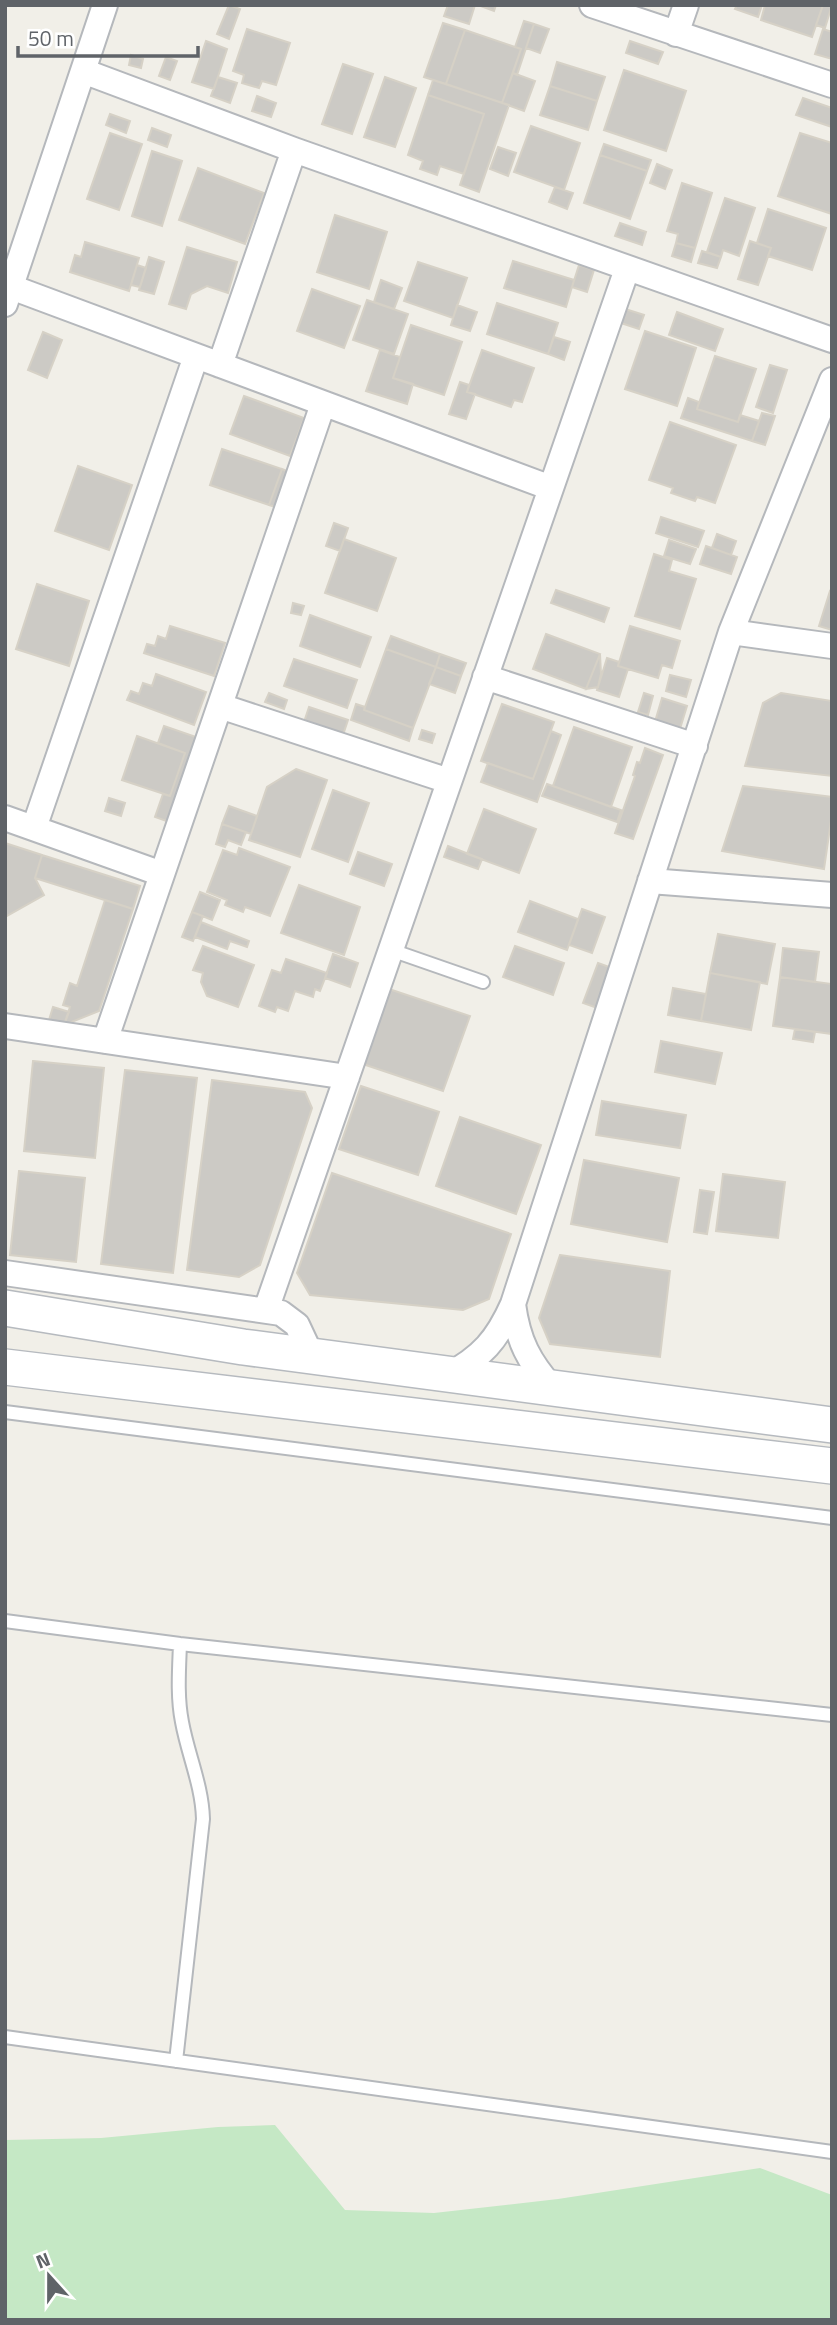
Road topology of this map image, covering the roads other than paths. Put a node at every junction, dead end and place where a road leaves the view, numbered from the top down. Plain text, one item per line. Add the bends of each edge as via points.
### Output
1 (105, 5) edge
2 (592, 5) edge
3 (686, 5) edge
4 (676, 34) junction
5 (83, 71) junction
6 (832, 85) edge
7 (294, 150) junction
8 (627, 269) junction
9 (8, 296) edge
10 (832, 340) edge
11 (196, 356) junction
12 (220, 365) junction
13 (832, 380) edge
14 (323, 404) junction
15 (551, 488) junction
16 (731, 632) junction
17 (832, 646) edge
18 (485, 677) junction
19 (220, 706) junction
20 (695, 746) junction
21 (449, 781) junction
22 (5, 818) edge
23 (34, 828) junction
24 (162, 874) junction
25 (650, 881) junction
26 (832, 895) edge
27 (391, 950) junction
28 (483, 982) dead end
29 (6, 1029) edge
30 (105, 1041) junction
31 (347, 1077) junction
32 (5, 1273) edge
33 (513, 1304) junction
34 (5, 1308) edge
35 (266, 1310) junction
36 (312, 1357) junction
37 (5, 1367) edge
38 (447, 1376) junction
39 (553, 1389) junction
40 (5, 1412) edge
41 (832, 1424) edge
42 (832, 1466) edge
43 (832, 1518) edge
44 (5, 1621) edge
45 (180, 1644) junction
46 (832, 1715) edge
47 (5, 2037) edge
48 (176, 2061) junction
49 (832, 2152) edge

1 - 5 street
2 - 4 street
3 - 4 street
4 - 6 street
5 - 7 street
5 - 9 street
7 - 8 street
7 - 12 street
8 - 10 street
8 - 15 street
9 - 11 street
11 - 12 street
11 - 23 street
12 - 14 street
13 - 16 street
14 - 15 street
14 - 19 street
15 - 18 street
16 - 17 street
16 - 20 street
18 - 20 street
18 - 21 street
19 - 21 street
19 - 24 street
20 - 25 street
21 - 27 street
22 - 23 street
23 - 24 street
24 - 30 street
25 - 26 street
25 - 33 street
27 - 28 lane
27 - 31 street
29 - 30 street
30 - 31 street
31 - 35 street
32 - 35 street
33 - 38 street via 487,1349
33 - 39 street via 526,1352
34 - 36 main road
35 - 36 street via 290,1318
36 - 38 main road
37 - 42 main road
38 - 39 main road
39 - 41 main road
40 - 43 lane
44 - 45 lane
45 - 46 lane
45 - 48 lane via 179,1706 200,1787 203,1819
47 - 48 lane
48 - 49 lane

